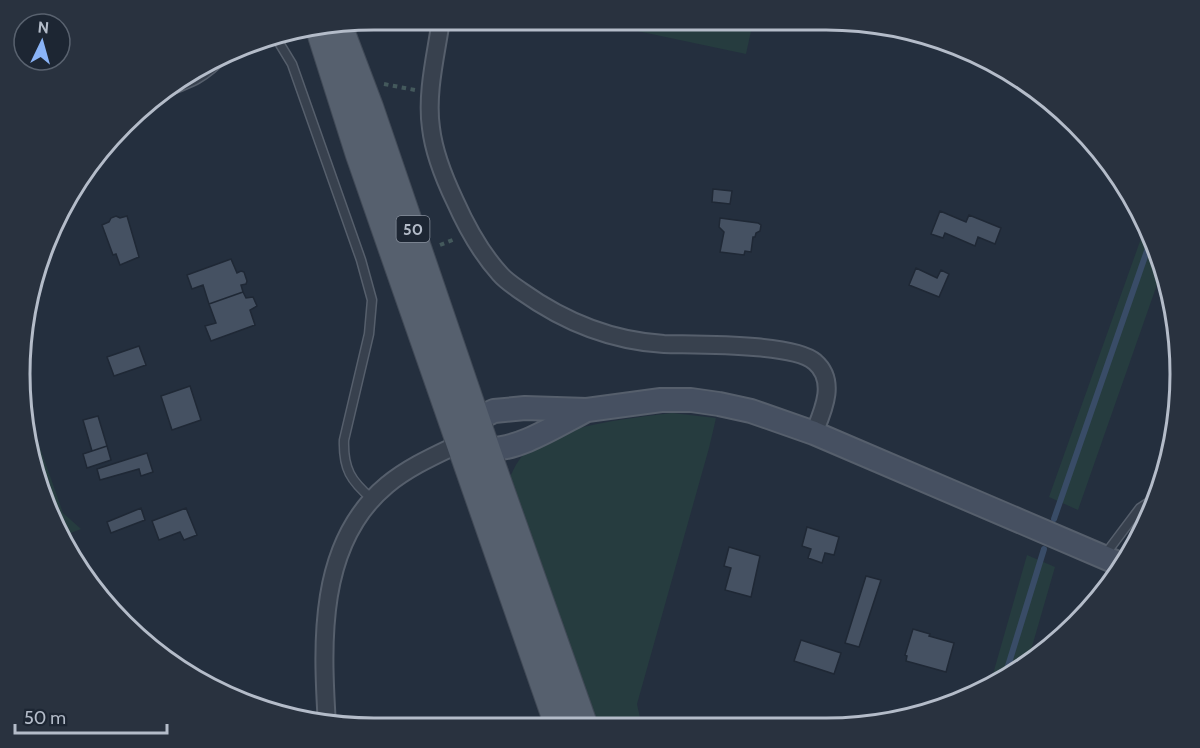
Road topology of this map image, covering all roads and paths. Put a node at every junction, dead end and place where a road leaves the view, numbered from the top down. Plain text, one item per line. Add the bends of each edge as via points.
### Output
1 (440, 30) edge
2 (342, 32) edge
3 (321, 34) edge
4 (280, 43) edge
5 (209, 72) edge
6 (380, 83) dead end
7 (190, 84) edge
8 (431, 92) junction
9 (587, 410) junction
10 (477, 419) junction
11 (814, 433) junction
12 (459, 444) junction
13 (487, 450) junction
14 (372, 500) junction
15 (1144, 505) edge
16 (1112, 560) edge
17 (326, 715) edge
18 (555, 718) edge
19 (582, 718) edge

1 - 8 street
2 - 10 main road, 50
3 - 12 main road, 50
4 - 14 lane via 292,64 372,300 369,334 344,440 347,471
5 - 7 lane
6 - 8 path
8 - 11 street via 431,128 443,177 470,234 502,276 534,300 612,336 660,344 767,348 803,354 820,367 827,385
9 - 10 street via 525,408 494,411
9 - 11 street via 661,399 691,400 751,411
9 - 13 street via 532,438
10 - 12 street
10 - 13 main road, 50
11 - 16 street
12 - 13 street
12 - 14 street via 408,469
12 - 18 main road, 50
13 - 19 main road, 50
14 - 17 street via 356,519 341,548 332,578 326,620
15 - 16 lane

